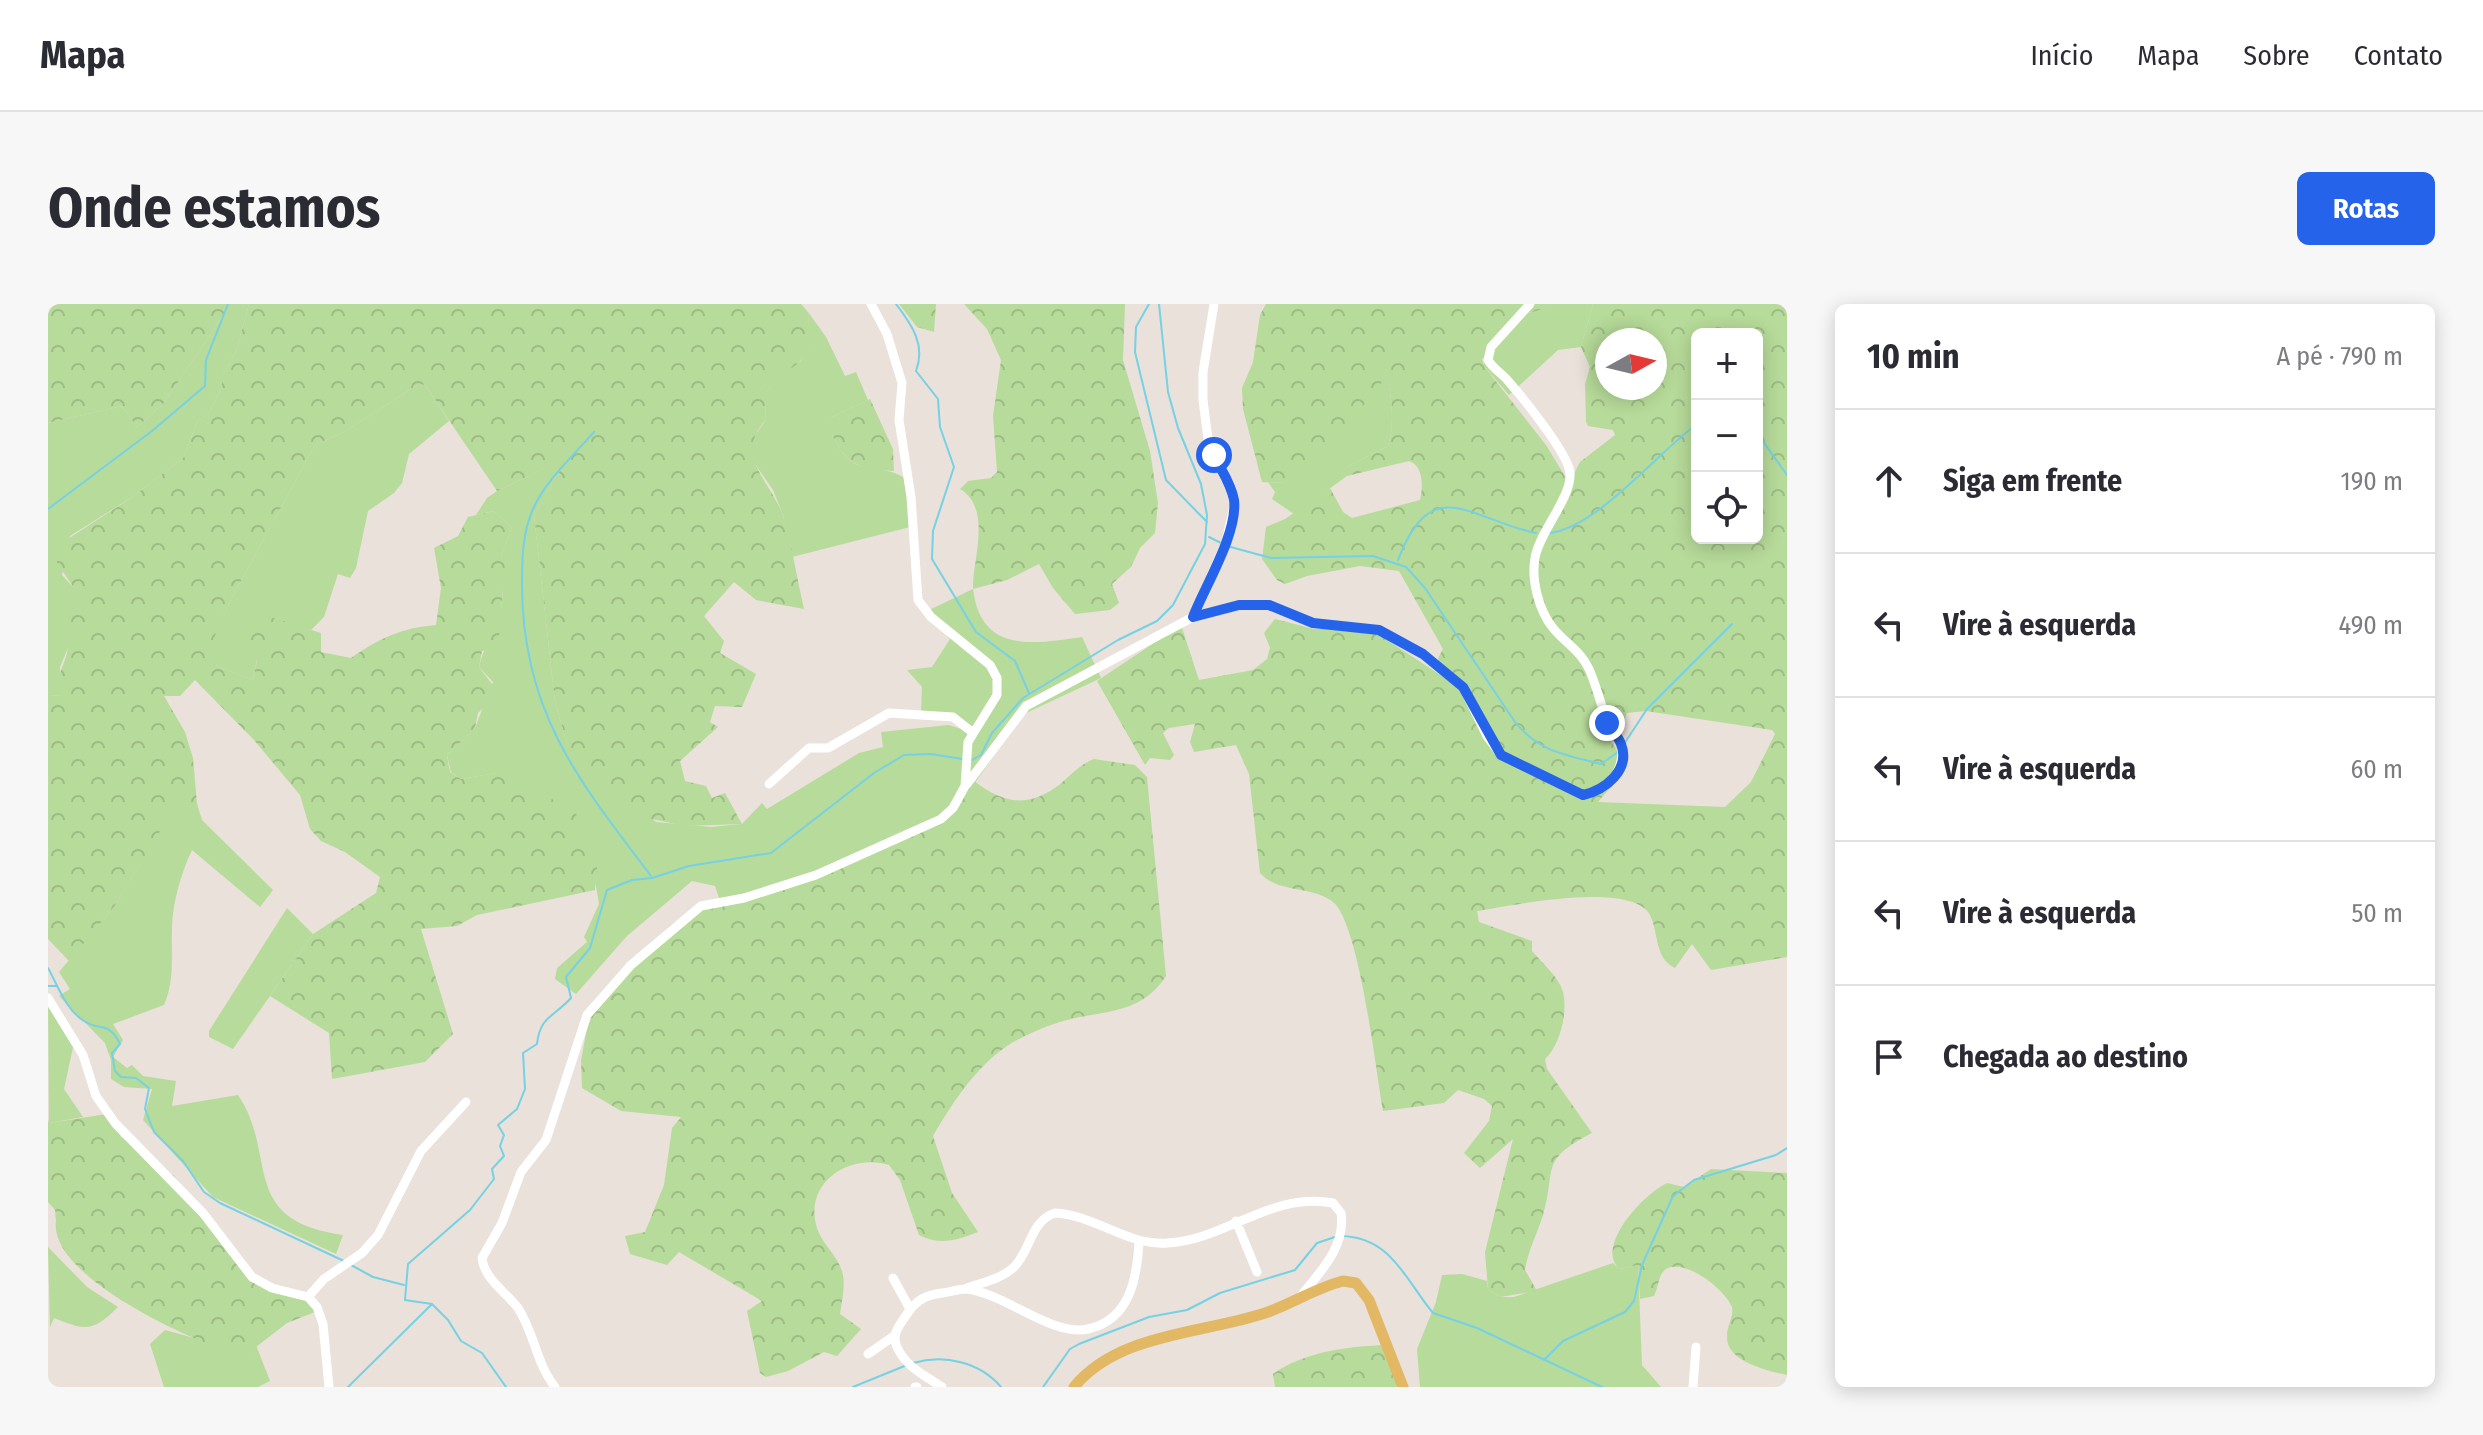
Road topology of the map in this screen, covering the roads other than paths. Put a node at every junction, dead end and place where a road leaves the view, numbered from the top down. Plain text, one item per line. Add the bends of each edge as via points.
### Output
1 (871, 304) edge
2 (1214, 304) edge
3 (1530, 304) edge
4 (1193, 617) junction
5 (972, 732) junction
6 (769, 784) dead end
7 (965, 786) junction
8 (48, 998) edge
9 (466, 1102) dead end
10 (1236, 1221) junction
11 (1139, 1242) junction
12 (1257, 1272) dead end
13 (893, 1278) dead end
14 (965, 1289) junction
15 (308, 1297) junction
16 (1300, 1297) junction
17 (910, 1309) junction
18 (894, 1336) junction
19 (1696, 1347) dead end
20 (868, 1354) dead end
21 (329, 1387) edge
22 (555, 1387) edge
23 (942, 1387) edge
24 (1074, 1387) edge
25 (1403, 1387) edge
26 (1693, 1387) edge

1 - 5 street via 902,383 899,420 918,600 990,665 997,678 997,695
2 - 4 street via 1203,400 1211,449 1226,475 1234,506 1226,542
3 - 4 street via 1491,347 1488,360 1568,466 1569,486 1538,543 1534,579 1552,627 1587,665 1607,723 1621,742 1618,773 1605,787 1583,795 1501,755 1463,687 1423,654 1379,630 1313,623 1269,605 1239,605
4 - 7 street via 1026,706
5 - 6 street via 953,717 889,713 828,748 809,748
5 - 7 street
7 - 22 street via 941,819 843,865 768,891 701,906 631,965 592,1008 546,1140 521,1172 482,1258 487,1273 523,1317 535,1354
8 - 15 street via 115,1123 203,1213 252,1277
9 - 15 street via 421,1151 378,1235
10 - 11 street via 1182,1241
10 - 12 street
10 - 16 street via 1282,1204 1333,1203 1343,1223 1333,1255
11 - 14 street via 1088,1219 1055,1213 1037,1224 1024,1254 1009,1271
11 - 14 street via 1136,1277 1120,1310 1086,1330 1053,1324
13 - 17 street
14 - 17 street via 923,1297
15 - 21 street via 321,1314
16 - 24 main road via 1268,1312 1113,1355
16 - 25 main road via 1343,1281 1356,1283 1369,1300
17 - 18 street
18 - 20 street
18 - 23 street via 909,1366
19 - 26 street

